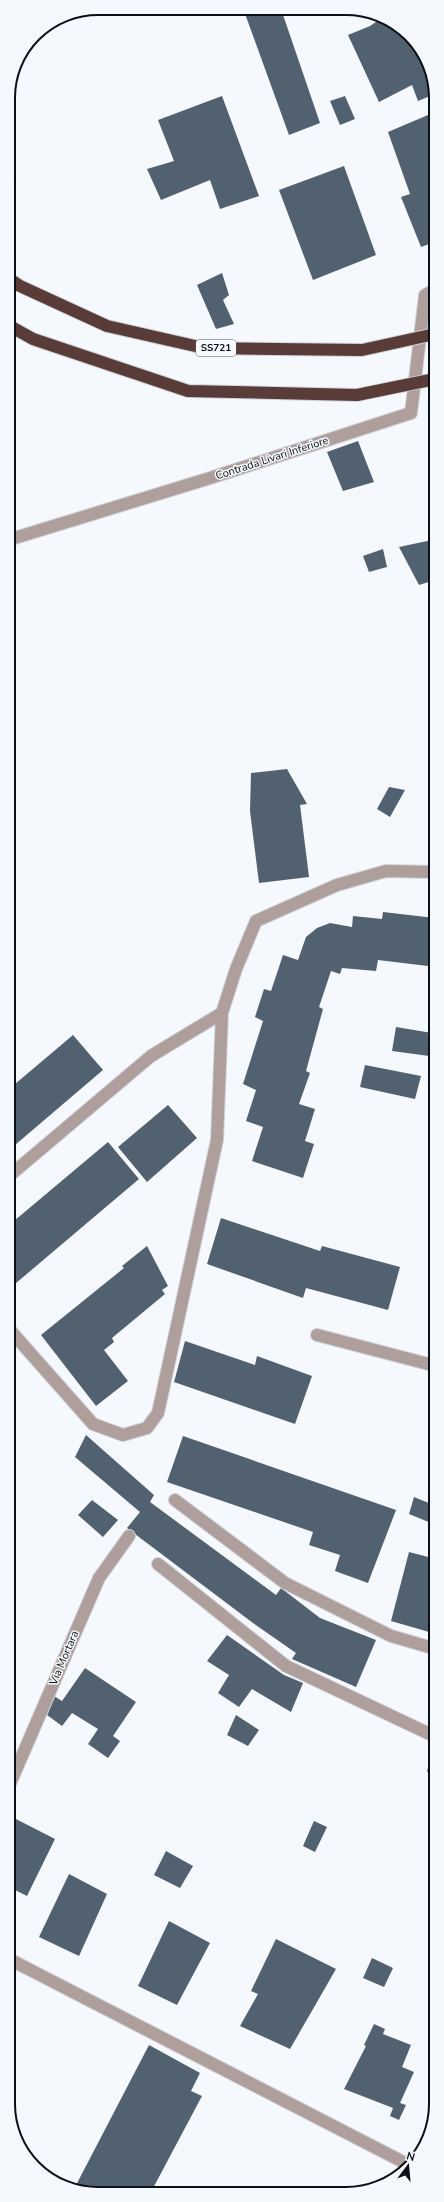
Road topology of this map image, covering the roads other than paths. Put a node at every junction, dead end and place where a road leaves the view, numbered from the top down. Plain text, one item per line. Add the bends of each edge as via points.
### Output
1 (15, 283) edge
2 (429, 293) edge
3 (15, 329) edge
4 (429, 335) edge
5 (429, 381) edge
6 (15, 538) edge
7 (429, 872) edge
8 (222, 1013) junction
9 (15, 1171) edge
10 (317, 1335) dead end
11 (15, 1337) edge
12 (429, 1364) edge
13 (175, 1500) dead end
14 (129, 1536) dead end
15 (158, 1564) dead end
16 (429, 1647) edge
17 (429, 1734) edge
18 (15, 1772) edge
19 (15, 1962) edge
20 (405, 2163) edge

1 - 4 highway, SS721, bridge via 107,326 204,348 362,350
2 - 6 street, Contrada Livari Inferiore via 425,295 412,412
3 - 5 highway, bridge via 33,339 188,391 357,395
7 - 8 street via 386,870 337,885 256,921 236,969
8 - 9 street via 151,1056
8 - 11 street via 217,1140 158,1414 147,1428 123,1435 93,1424
10 - 12 street
13 - 16 street via 285,1583 391,1636
14 - 18 street, Via Mortara via 99,1578
15 - 17 street via 286,1666
19 - 20 street

